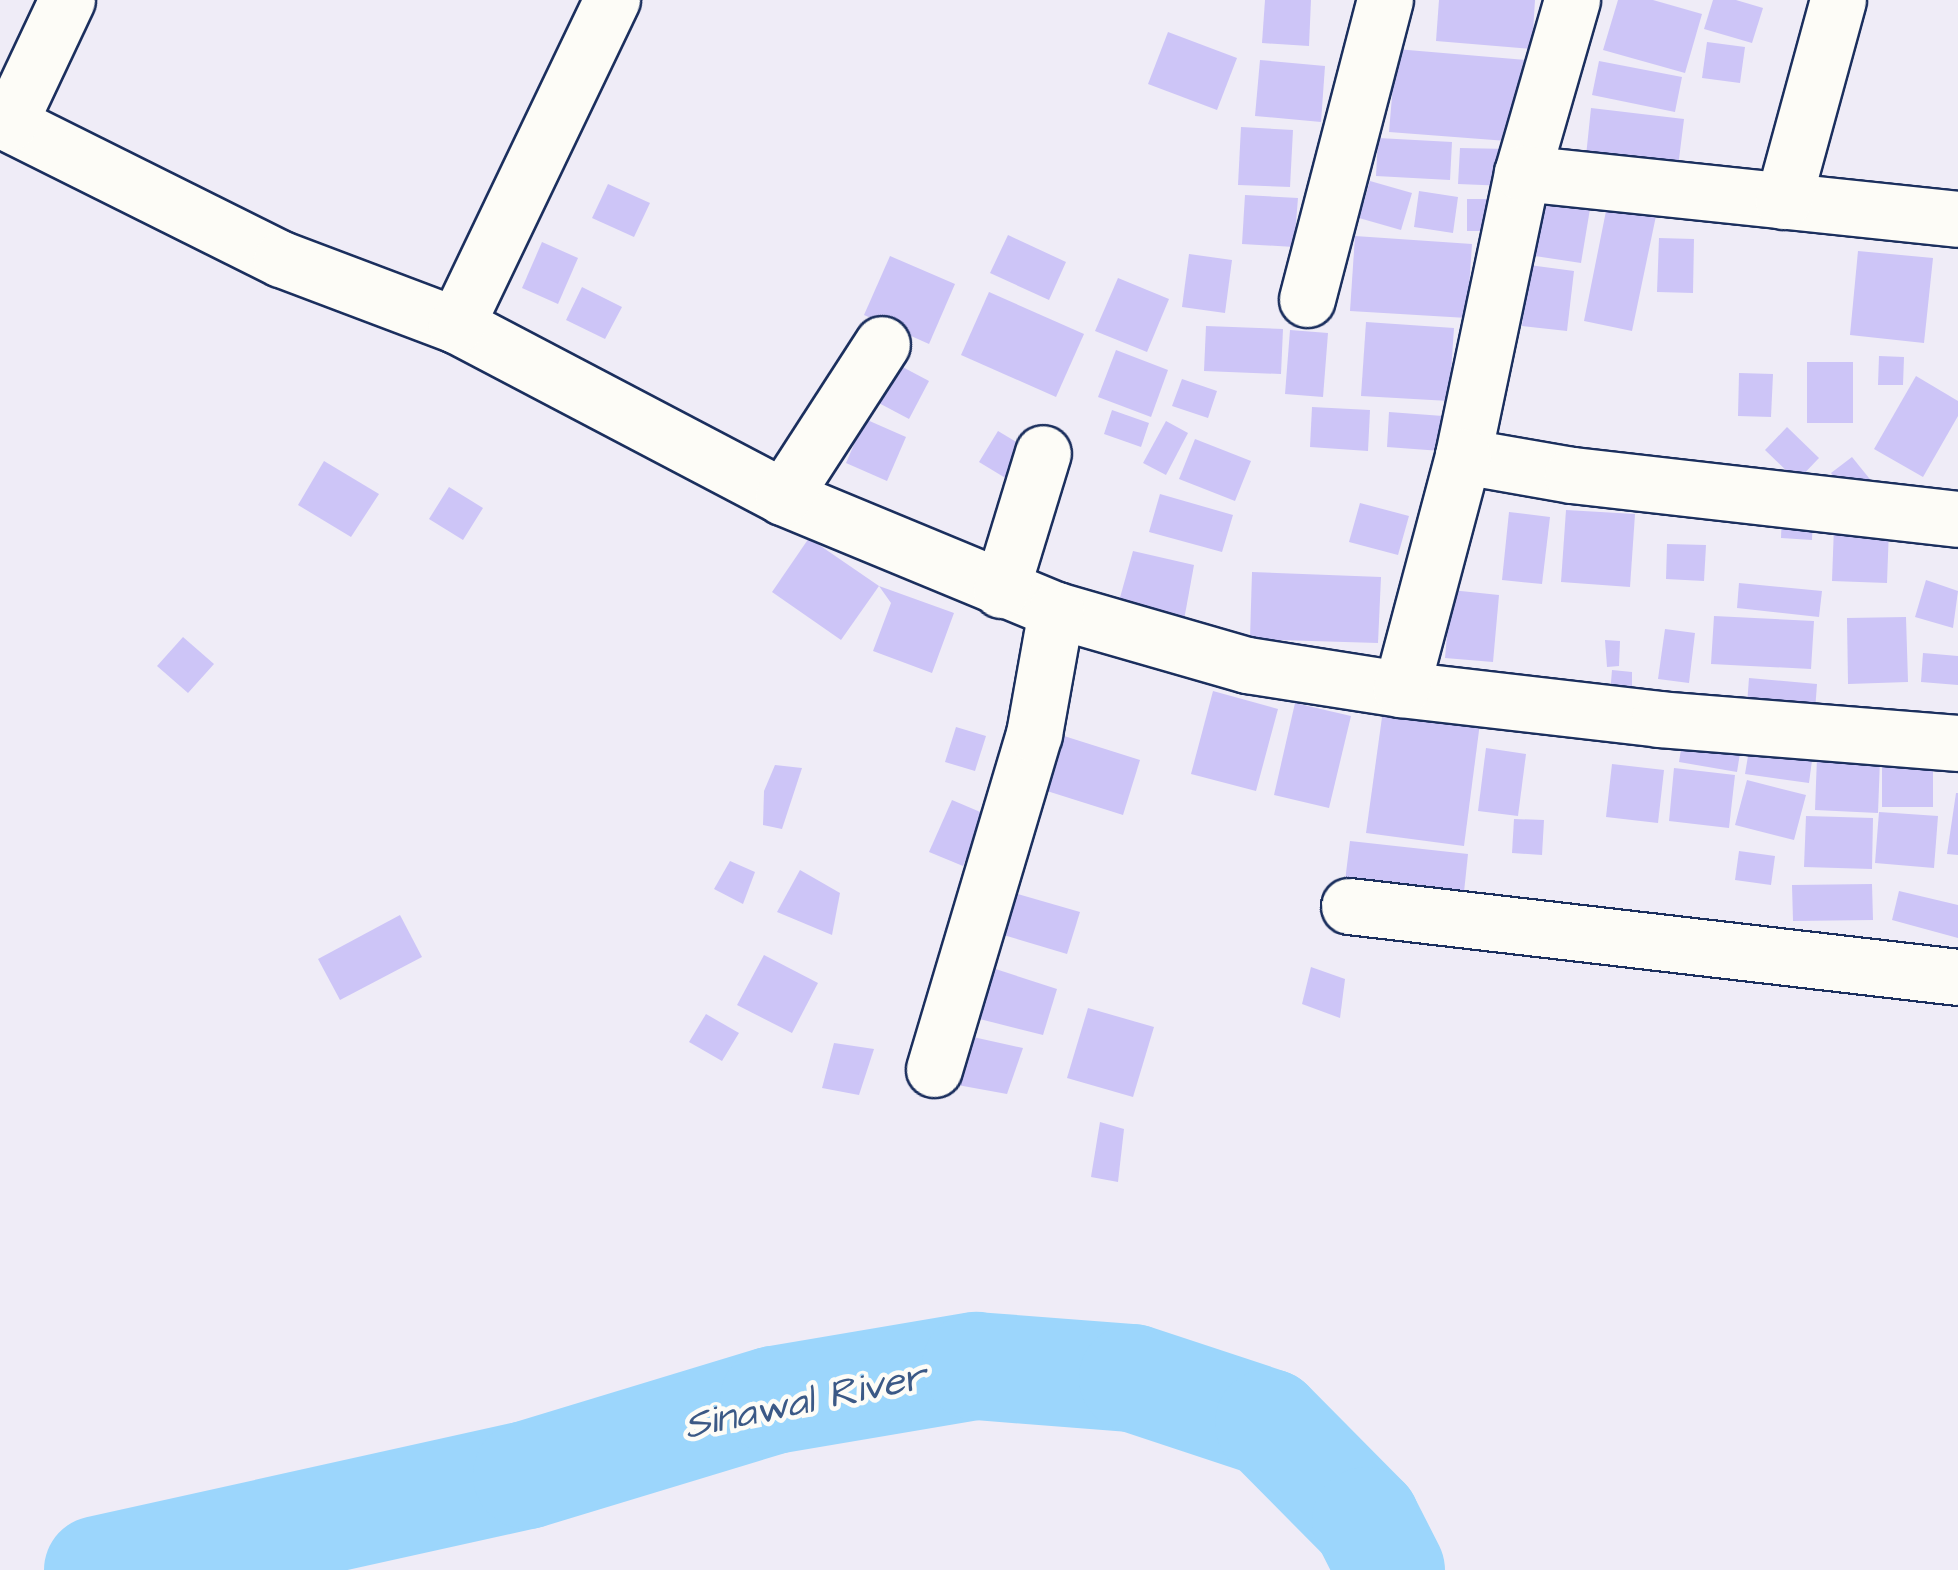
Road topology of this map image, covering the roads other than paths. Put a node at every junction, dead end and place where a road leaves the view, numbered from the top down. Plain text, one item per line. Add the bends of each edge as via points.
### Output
1 (67, 0) edge
2 (612, 0) edge
3 (1385, 0) edge
4 (1572, 0) edge
5 (1838, 0) edge
6 (4, 120) edge
7 (1522, 174) junction
8 (1783, 201) junction
9 (1958, 218) edge
10 (1307, 299) dead end
11 (456, 325) junction
12 (882, 344) dead end
13 (1043, 453) dead end
14 (1462, 456) junction
15 (783, 496) junction
16 (1958, 519) edge
17 (1001, 590) junction
18 (1056, 610) junction
19 (1401, 689) junction
20 (1958, 743) edge
21 (1349, 906) dead end
22 (1958, 977) edge
23 (934, 1069) dead end

1 - 6 street
2 - 11 street
3 - 10 street
4 - 7 street
5 - 8 street
6 - 11 street via 280,259
7 - 8 street
7 - 14 street
8 - 9 street
11 - 15 street
12 - 15 street
13 - 17 street
14 - 16 street
14 - 19 street
15 - 17 street
17 - 18 street
18 - 19 street via 1247,665
18 - 23 street via 1034,734
19 - 20 street
21 - 22 street

